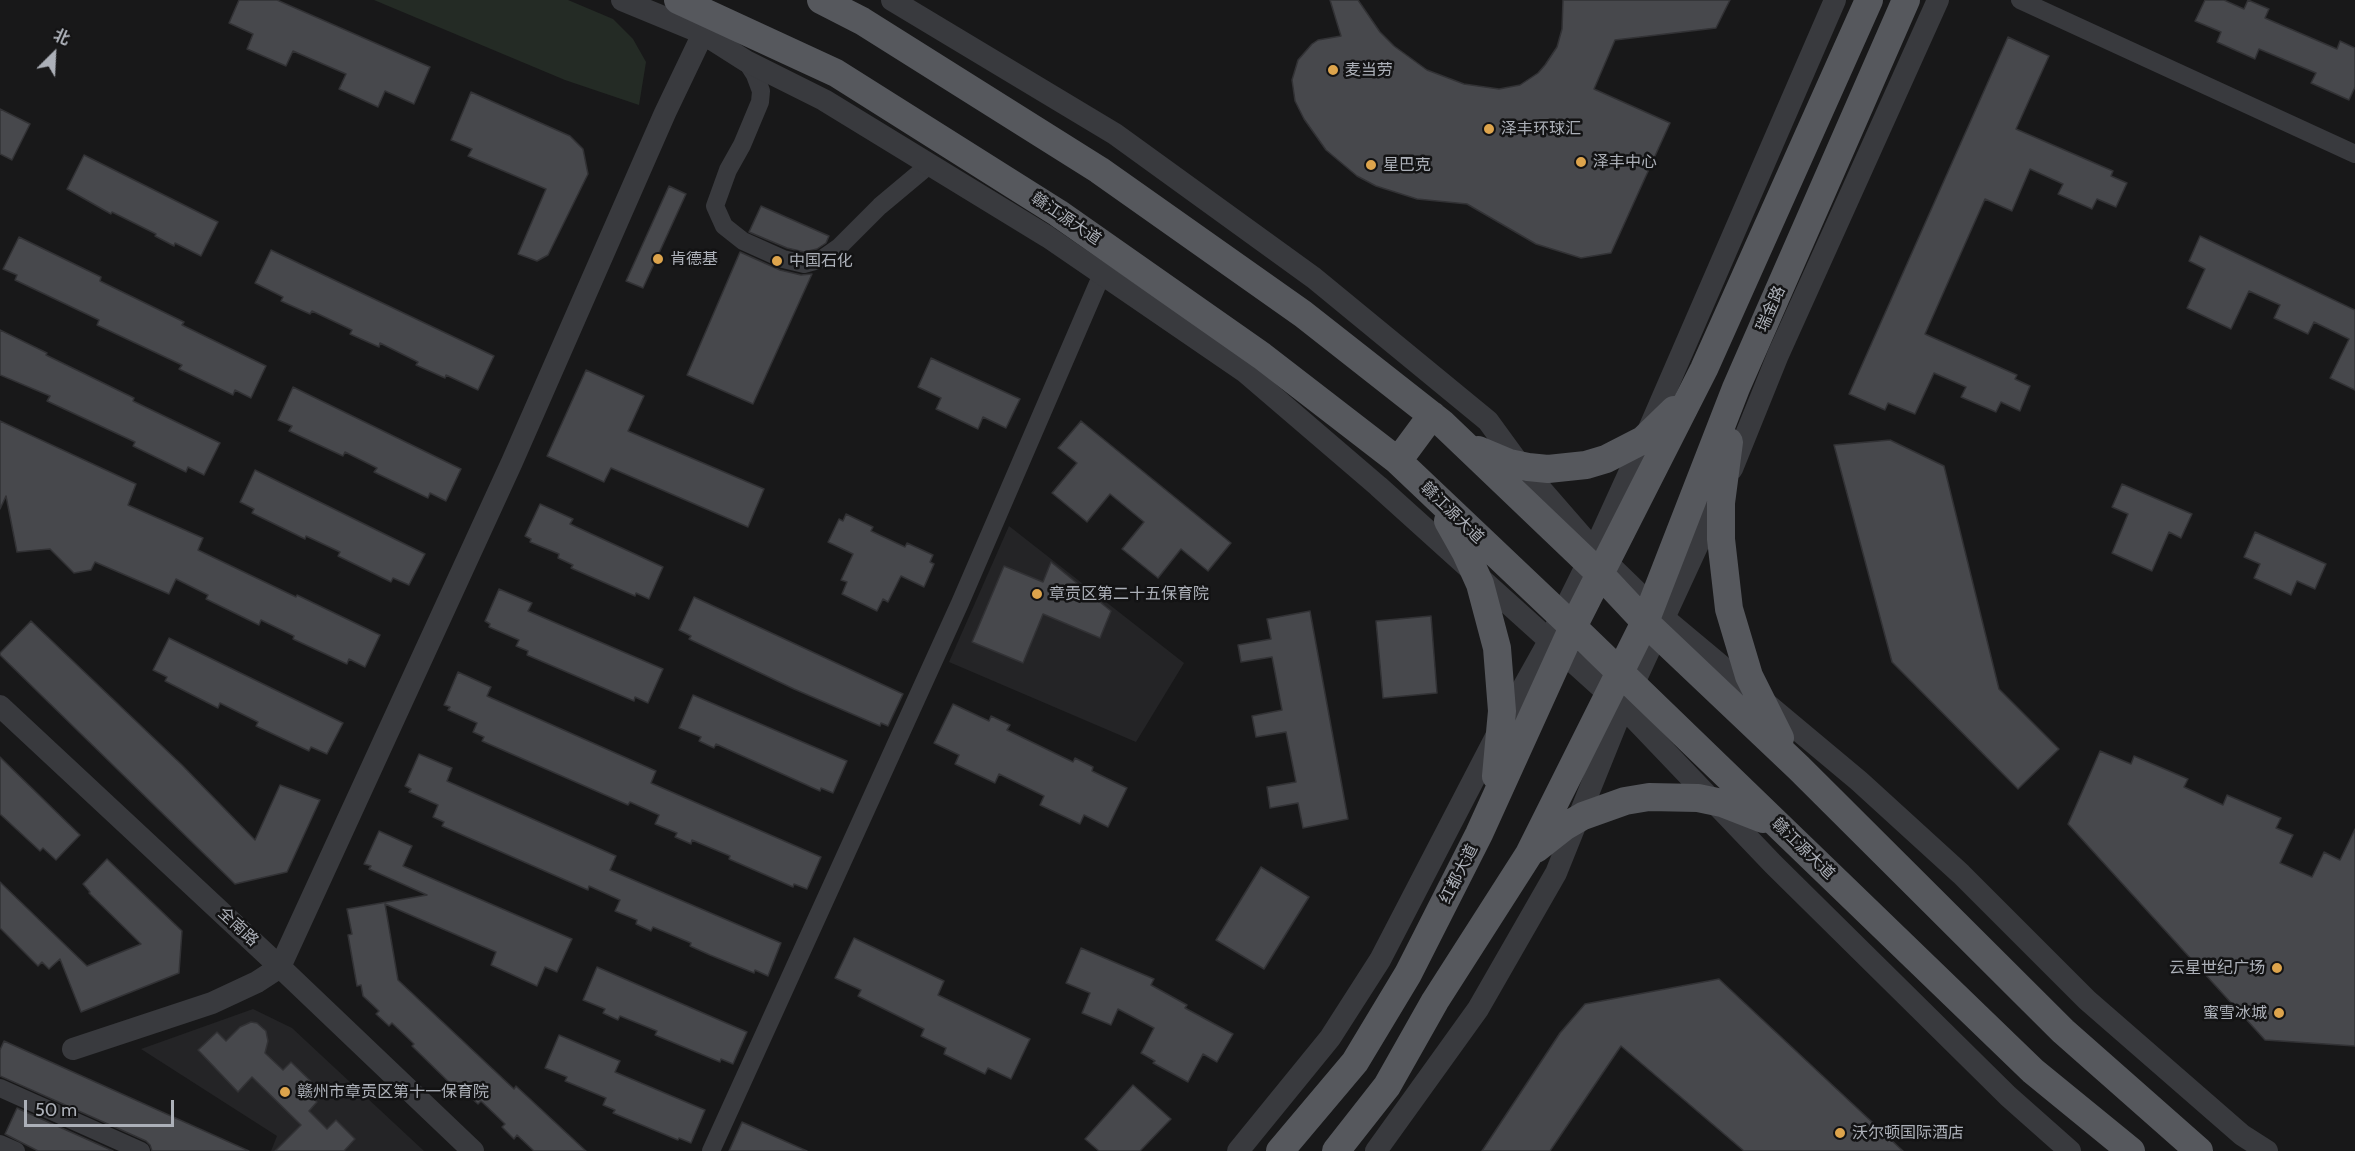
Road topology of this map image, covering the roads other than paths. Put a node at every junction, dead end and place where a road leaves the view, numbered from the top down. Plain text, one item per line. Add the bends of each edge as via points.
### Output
1 (622, 0) edge
2 (678, 0) edge
3 (821, 0) edge
4 (892, 0) edge
5 (1835, 0) edge
6 (1869, 0) edge
7 (1906, 0) edge
8 (1938, 0) edge
9 (2020, 0) edge
10 (707, 24) junction
11 (746, 61) junction
12 (2355, 154) edge
13 (929, 165) junction
14 (1102, 274) junction
15 (1704, 369) junction
16 (1736, 388) junction
17 (1437, 420) junction
18 (1645, 438) junction
19 (1520, 465) junction
20 (1404, 466) junction
21 (1722, 493) junction
22 (1597, 562) junction
23 (1475, 575) junction
24 (1654, 620) junction
25 (1561, 634) junction
26 (1621, 690) junction
27 (1759, 698) junction
28 (0, 706) edge
29 (1502, 725) junction
30 (1799, 768) junction
31 (1714, 801) junction
32 (1577, 819) junction
33 (1479, 834) junction
34 (1788, 834) junction
35 (1529, 854) junction
36 (280, 966) junction
37 (73, 1049) dead end
38 (0, 1088) edge
39 (0, 1144) edge
40 (16, 1151) edge
41 (141, 1151) edge
42 (472, 1151) edge
43 (711, 1151) edge
44 (1238, 1151) edge
45 (1280, 1151) edge
46 (1336, 1151) edge
47 (1376, 1151) edge
48 (2070, 1151) edge
49 (2132, 1151) edge
50 (2199, 1151) edge
51 (2267, 1151) edge

1 - 10 street
2 - 10 main road, 赣江源大道
3 - 17 main road via 862,21 1099,170 1303,314
4 - 19 street via 1115,134 1314,278 1488,421
5 - 18 street
6 - 15 main road
7 - 16 main road, 瑞金路
8 - 21 street via 1778,356
9 - 12 street
10 - 11 street
10 - 20 main road, 赣江源大道 via 836,74 1058,213 1262,356
10 - 36 street via 512,462
11 - 13 street via 824,100
11 - 13 street via 755,75 760,102 715,206 724,226 743,241 804,264 822,259
13 - 14 street
14 - 23 street via 1245,372
14 - 43 street via 960,603
15 - 18 main road via 1673,411
15 - 22 main road
16 - 21 main road
16 - 24 main road, 瑞金路
17 - 19 main road via 1473,448
17 - 20 main road
17 - 22 main road
18 - 19 main road via 1625,451 1586,465 1548,469
18 - 22 street
19 - 22 street
20 - 23 main road via 1450,524
20 - 25 main road, 赣江源大道
21 - 24 street
21 - 27 main road via 1721,538 1729,609
22 - 24 main road
22 - 25 main road, 红都大道
23 - 25 street
23 - 29 main road via 1497,648
24 - 26 main road
24 - 27 street
24 - 30 main road
25 - 26 main road, 赣江源大道
25 - 29 street
25 - 33 main road, 红都大道
26 - 31 street
26 - 32 street
26 - 34 main road, 赣江源大道
26 - 35 main road
27 - 30 main road
27 - 51 street via 1859,781 1952,866 2087,1000 2242,1136
28 - 36 street, 全南路
29 - 33 main road via 1496,774
29 - 44 street via 1380,960 1330,1038
30 - 50 main road via 2063,1031
31 - 32 main road via 1649,797 1604,807
31 - 34 main road via 1745,810
31 - 48 street via 1999,1088
32 - 35 main road
32 - 47 street via 1557,873 1478,1009
33 - 45 main road, 红都大道 via 1408,974 1355,1062
34 - 49 main road, 赣江源大道 via 2033,1071
35 - 46 main road via 1435,1001 1387,1086
36 - 37 street via 212,1003
36 - 42 street, 全南路
38 - 41 street
39 - 40 street

